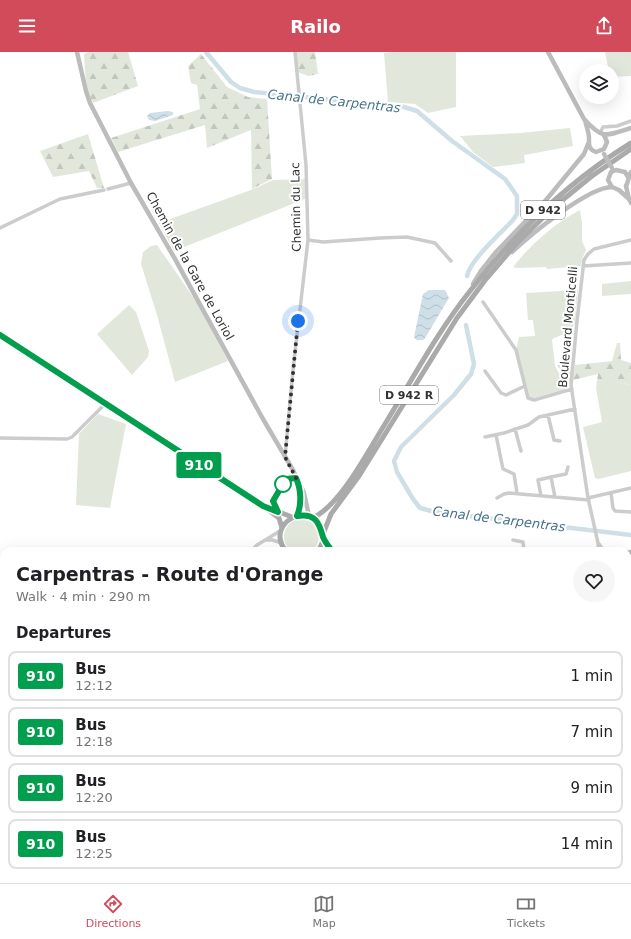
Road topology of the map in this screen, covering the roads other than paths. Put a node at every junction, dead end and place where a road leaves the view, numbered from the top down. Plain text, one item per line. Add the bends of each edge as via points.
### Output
1 (77, 52) edge
2 (295, 52) edge
3 (548, 52) edge
4 (584, 119) junction
5 (631, 121) edge
6 (631, 128) edge
7 (601, 133) junction
8 (589, 138) junction
9 (631, 143) edge
10 (588, 144) junction
11 (631, 149) edge
12 (603, 153) junction
13 (613, 169) junction
14 (631, 172) edge
15 (628, 177) junction
16 (131, 183) junction
17 (626, 186) junction
18 (612, 187) junction
19 (619, 190) junction
20 (630, 201) edge
21 (0, 228) edge
22 (308, 240) junction
23 (631, 240) edge
24 (451, 261) dead end
25 (631, 263) edge
26 (499, 264) junction
27 (583, 266) junction
28 (469, 292) junction
29 (483, 302) dead end
30 (0, 335) edge
31 (485, 371) dead end
32 (525, 386) junction
33 (572, 389) junction
34 (500, 393) junction
35 (497, 398) dead end
36 (105, 404) junction
37 (575, 409) junction
38 (548, 415) junction
39 (515, 429) junction
40 (496, 435) junction
41 (485, 437) dead end
42 (0, 438) edge
43 (560, 441) dead end
44 (521, 450) dead end
45 (285, 457) junction
46 (568, 467) dead end
47 (551, 477) junction
48 (299, 484) junction
49 (631, 488) edge
50 (611, 492) junction
51 (517, 493) junction
52 (541, 496) junction
53 (555, 497) junction
54 (497, 498) dead end
55 (588, 499) junction
56 (263, 506) junction
57 (631, 512) edge
58 (295, 517) junction
59 (310, 517) junction
60 (282, 529) junction
61 (324, 533) junction
62 (266, 540) junction
63 (513, 540) dead end
64 (598, 543) junction
65 (282, 544) junction
66 (255, 547) edge
67 (284, 547) edge
68 (320, 547) edge
69 (330, 547) edge
70 (524, 547) edge
71 (598, 547) edge
72 (600, 547) edge

1 - 16 main road, Chemin de la Gare de Loriol via 90,102
2 - 22 street, Chemin du Lac via 308,188
3 - 4 main road
4 - 7 main road
4 - 8 main road
5 - 7 street via 603,128
6 - 7 main road
7 - 8 main road
7 - 12 main road via 607,139
8 - 10 main road
9 - 28 main road, D 942 via 607,158 553,201 510,244
10 - 12 main road via 593,151
10 - 28 main road via 584,154 546,200 496,252
11 - 26 main road, D 942 R via 554,207
12 - 13 main road, bridge
13 - 15 main road via 622,170
13 - 18 main road via 608,177 608,183
14 - 15 main road
15 - 17 main road
16 - 21 street via 60,199
16 - 45 main road, Chemin de la Gare de Loriol
17 - 19 main road
17 - 20 main road
18 - 19 main road
18 - 26 main road via 600,189 546,223
19 - 20 main road
22 - 24 street via 324,242 407,238 434,243
22 - 45 street, Chemin du Lac
23 - 27 street, Boulevard Monticelli via 590,251
25 - 27 street
26 - 61 main road, D 942 R via 457,318 359,476 331,514
27 - 33 street, Boulevard Monticelli
28 - 59 main road, D 942 via 349,481 329,505 319,514
29 - 32 street via 516,350
30 - 36 main road
31 - 34 street
32 - 33 street via 528,398 534,400
32 - 34 street via 506,395
33 - 37 street, Boulevard Monticelli
34 - 35 street
36 - 42 street via 67,439
36 - 56 main road
37 - 38 street
37 - 55 street, Boulevard Monticelli
38 - 39 street
38 - 43 street via 554,440
39 - 40 street
39 - 44 street
40 - 41 street
40 - 51 street via 503,469 514,474
45 - 48 main road, Chemin de la Gare de Loriol
46 - 47 street via 566,474
47 - 52 street via 538,480
47 - 53 street
48 - 58 main road, Chemin de la Gare de Loriol via 300,505
48 - 59 main road, Chemin de la Gare de Loriol
49 - 50 street
50 - 55 street
50 - 57 street via 615,511
51 - 52 street
51 - 54 street via 504,494
52 - 53 street
53 - 55 street
55 - 64 street, Boulevard Monticelli
56 - 58 main road
56 - 60 main road via 279,518
58 - 59 main road
58 - 60 main road via 288,520
59 - 61 main road via 318,523
60 - 62 street
60 - 65 main road
61 - 68 main road
61 - 69 main road
62 - 65 street
62 - 66 street
63 - 70 street via 523,542
64 - 71 street, Boulevard Monticelli
64 - 72 street, Boulevard Monticelli
65 - 67 main road

